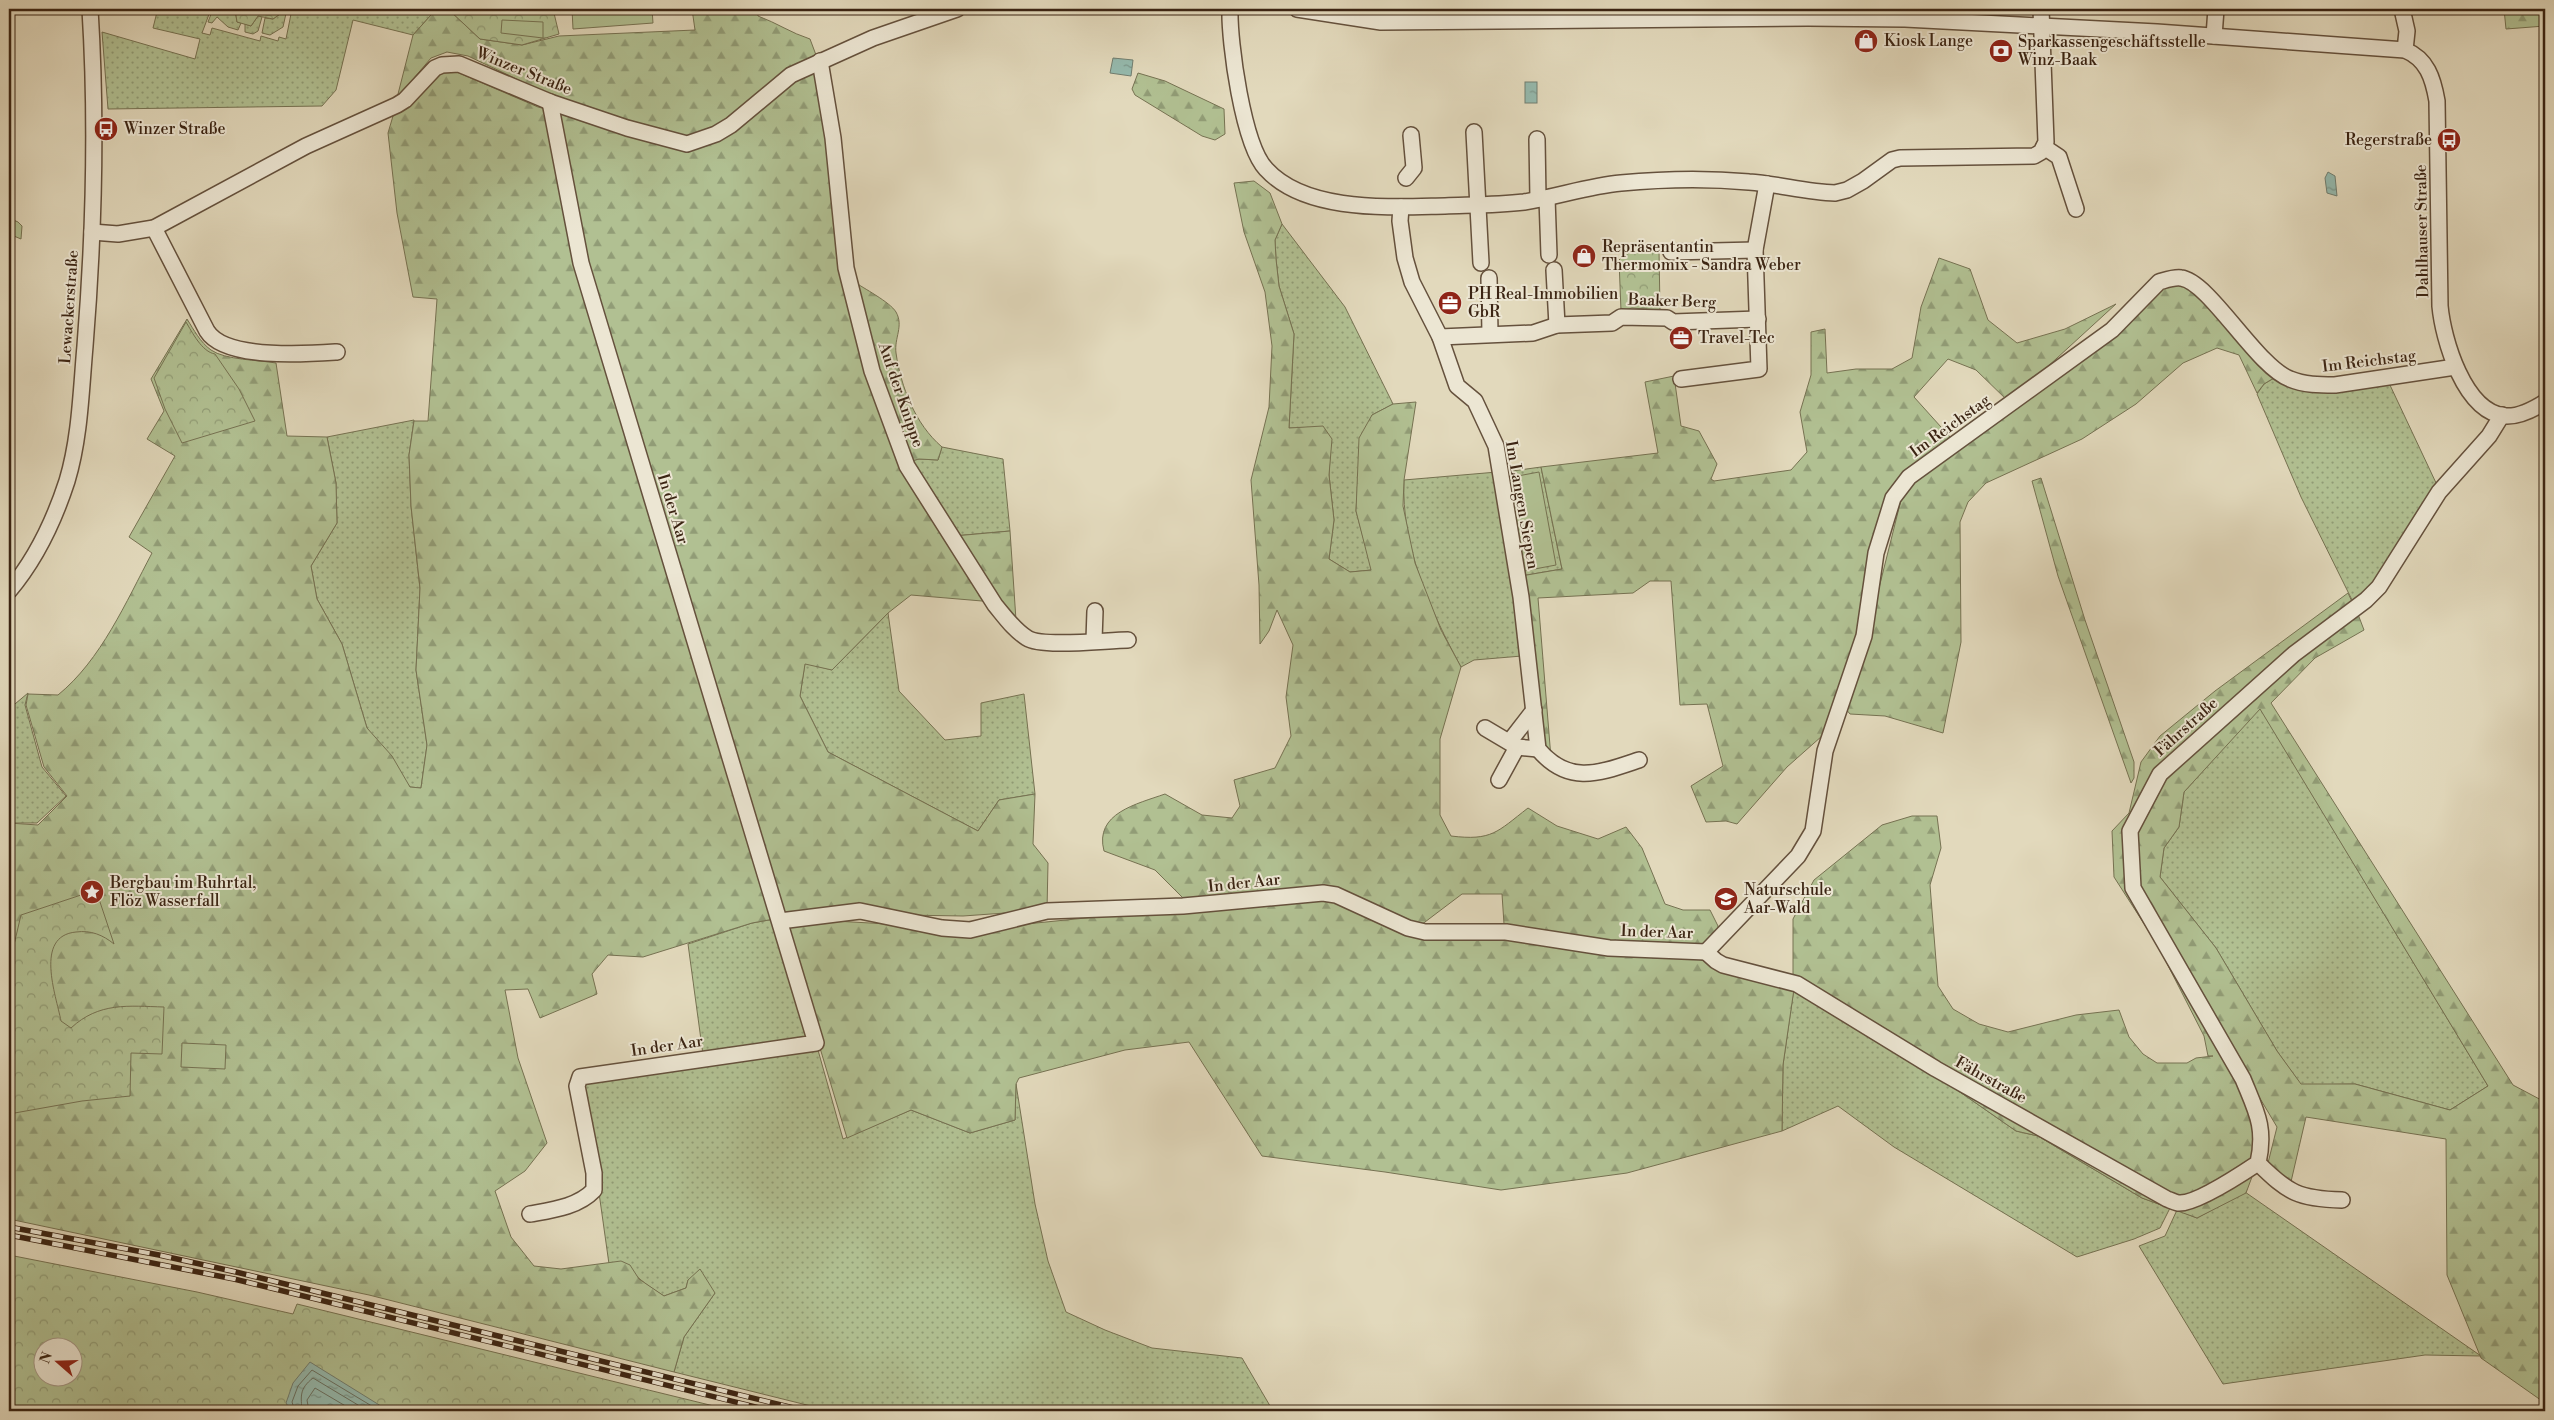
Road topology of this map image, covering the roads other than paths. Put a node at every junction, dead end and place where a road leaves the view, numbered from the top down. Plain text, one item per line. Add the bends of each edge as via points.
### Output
1 (90, 9) edge
2 (957, 9) edge
3 (1230, 9) edge
4 (1297, 9) edge
5 (2041, 9) edge
6 (2216, 9) edge
7 (2402, 9) edge
8 (1875, 14) edge
9 (1374, 15) edge
10 (1531, 15) edge
11 (2041, 25) junction
12 (2214, 36) junction
13 (2405, 50) junction
14 (814, 64) junction
15 (550, 102) junction
16 (1474, 132) dead end
17 (1411, 135) dead end
18 (1537, 139) dead end
19 (2044, 147) junction
20 (1406, 178) dead end
21 (1767, 184) junction
22 (1542, 198) junction
23 (1478, 205) junction
24 (1401, 207) junction
25 (2076, 209) dead end
26 (154, 228) junction
27 (92, 232) junction
28 (1755, 250) junction
29 (1671, 252) dead end
30 (1549, 255) dead end
31 (1481, 264) dead end
32 (1554, 270) dead end
33 (1489, 278) dead end
34 (1758, 319) junction
35 (1557, 324) junction
36 (1490, 334) junction
37 (1440, 337) junction
38 (337, 352) dead end
39 (2455, 366) junction
40 (1681, 379) dead end
41 (2545, 402) edge
42 (2502, 415) junction
43 (9, 591) edge
44 (1095, 611) dead end
45 (1094, 640) junction
46 (1128, 640) dead end
47 (1534, 710) junction
48 (1485, 728) dead end
49 (1513, 744) junction
50 (1538, 749) junction
51 (1639, 760) dead end
52 (1499, 780) dead end
53 (780, 921) junction
54 (1706, 952) junction
55 (2258, 1163) junction
56 (2342, 1200) dead end
57 (530, 1214) dead end

1 - 27 street, Lewackerstraße via 95,130
2 - 14 street via 874,38
3 - 24 street via 1230,34 1239,86 1256,154 1266,169 1285,185 1339,203
4 - 9 street
5 - 11 street
6 - 12 street
7 - 13 street via 2407,31
8 - 10 street
8 - 11 street
9 - 10 street
11 - 12 street
11 - 19 street
12 - 13 street
13 - 39 street, Dahlhauser Straße via 2418,56 2424,64 2433,79 2437,101 2440,306
14 - 15 street, Winzer Straße via 791,75 731,125 687,144
14 - 45 street, Auf der Knippe via 834,138 850,289 872,371 907,466 1011,625 1037,643
15 - 26 street, Winzer Straße via 465,66 442,65 397,105 297,151
15 - 53 street, In der Aar via 581,263
16 - 23 street
17 - 20 street via 1414,168
18 - 22 street
19 - 21 street via 2038,155 2027,158 1900,158 1847,190 1835,193
19 - 25 street via 2059,157
21 - 22 street via 1663,180 1611,184
21 - 28 street
22 - 23 street
22 - 30 street
23 - 24 street
23 - 31 street
24 - 37 street, Im Langen Siepen via 1407,267
26 - 27 street, Winzer Straße via 118,234
26 - 38 street via 207,331 215,340 227,346 257,351
27 - 43 street, Lewackerstraße via 85,345 72,458 60,502 35,556
28 - 29 street
28 - 34 street
32 - 35 street
33 - 36 street
34 - 35 street, Baaker Berg via 1673,322 1667,318 1621,317 1612,323
34 - 40 street via 1759,369
35 - 36 street, Baaker Berg via 1534,333
36 - 37 street, Baaker Berg
37 - 47 street, Im Langen Siepen via 1457,386 1475,401 1496,446
39 - 42 street, Dahlhauser Straße via 2474,396 2484,406
39 - 54 street, Im Reichstag via 2335,385 2315,385 2289,379 2273,367 2199,288 2182,278 2166,279 2159,282 2112,330 2081,354 1909,477 1893,498 1876,553 1864,636 1825,751 1813,831 1798,856
41 - 42 street via 2517,414
42 - 55 street, Fährstraße via 2489,436 2439,492 2379,587 2294,654 2160,774 2130,831 2133,888 2243,1079 2256,1110 2262,1143
44 - 45 street
45 - 46 street, Auf der Knippe
47 - 49 street
47 - 50 street, Im Langen Siepen
48 - 49 street
49 - 50 street
49 - 52 street
50 - 51 street via 1548,760 1581,774 1599,774
53 - 54 street, In der Aar via 860,911 942,928 970,930 1048,911 1183,906 1323,893 1336,895 1415,930 1506,932 1609,948
53 - 57 street, In der Aar via 816,1043 580,1076 577,1086 594,1173 594,1190 564,1208
54 - 55 street, Fährstraße via 1723,965 1797,984 1936,1069 2179,1203 2220,1187
55 - 56 street via 2300,1196

